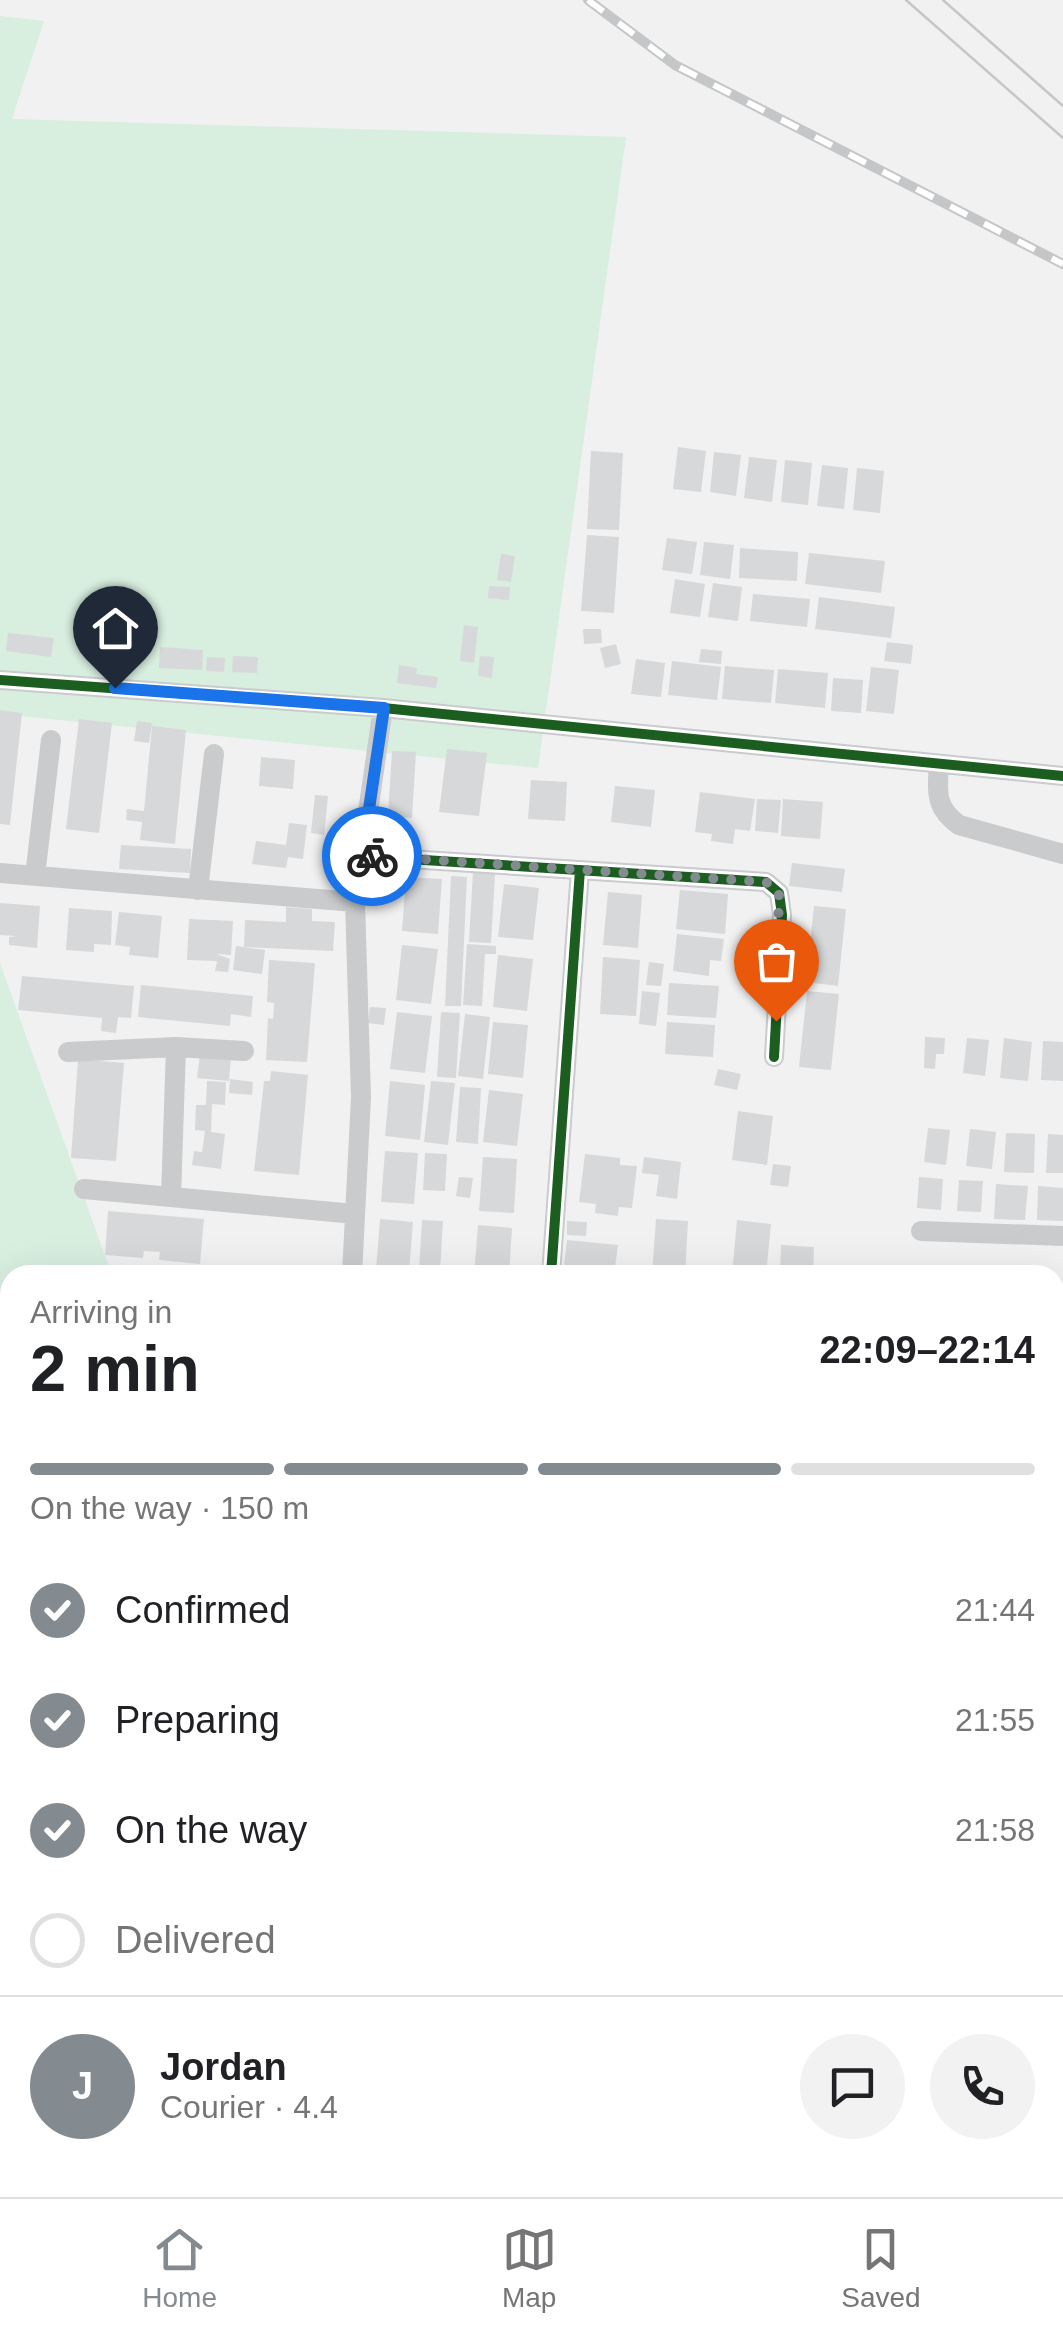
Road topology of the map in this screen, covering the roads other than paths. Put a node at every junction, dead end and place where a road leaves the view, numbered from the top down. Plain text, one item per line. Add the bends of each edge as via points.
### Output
1 (0, 680) edge
2 (384, 708) junction
3 (51, 740) dead end
4 (214, 754) dead end
5 (939, 764) junction
6 (1063, 776) edge
7 (1063, 854) edge
8 (362, 856) junction
9 (580, 870) junction
10 (0, 873) edge
11 (35, 876) junction
12 (198, 890) junction
13 (355, 902) junction
14 (176, 1047) junction
15 (244, 1051) dead end
16 (68, 1052) dead end
17 (774, 1057) dead end
18 (84, 1189) dead end
19 (171, 1197) junction
20 (355, 1214) junction
21 (921, 1231) dead end
22 (1063, 1236) edge
23 (352, 1265) edge
24 (553, 1265) edge

1 - 2 street
2 - 5 street
2 - 8 street
3 - 11 street
4 - 12 street
5 - 6 street
5 - 7 street via 938,806 959,825
8 - 9 street
8 - 13 street
9 - 17 street via 766,882 779,893
9 - 24 street
10 - 11 street
11 - 12 street
12 - 13 street
13 - 20 street via 361,1097
14 - 15 street
14 - 16 street
14 - 19 street
18 - 19 street
19 - 20 street
20 - 23 street
21 - 22 street

